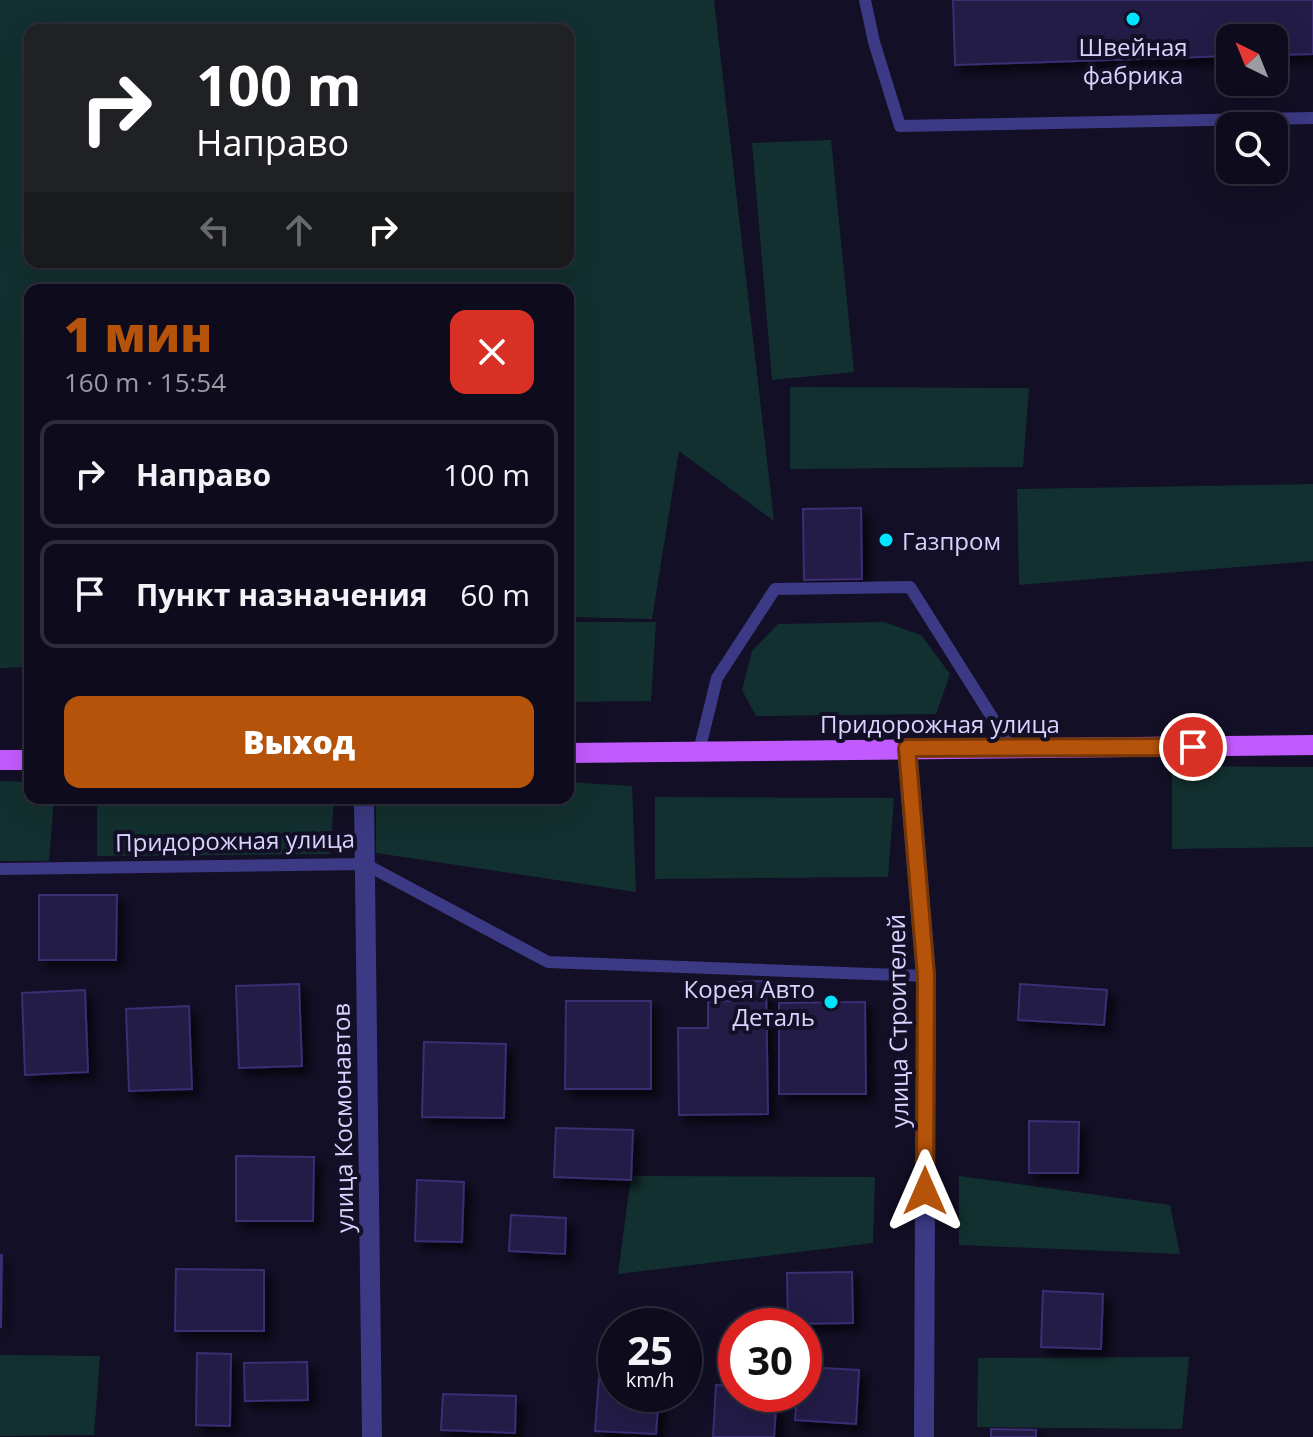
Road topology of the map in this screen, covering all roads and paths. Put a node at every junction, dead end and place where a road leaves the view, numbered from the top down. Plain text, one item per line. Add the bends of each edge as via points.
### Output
1 (865, 0) edge
2 (1313, 118) edge
3 (1313, 745) edge
4 (907, 748) junction
5 (1012, 749) junction
6 (699, 751) junction
7 (574, 753) edge
8 (0, 760) edge
9 (24, 760) edge
10 (364, 804) edge
11 (365, 864) junction
12 (0, 869) edge
13 (926, 976) junction
14 (372, 1437) edge
15 (924, 1437) edge

1 - 2 lane via 900,126
3 - 5 main road, Придорожная улица
4 - 5 main road, Придорожная улица
4 - 6 main road, Придорожная улица
4 - 13 street, улица Строителей
5 - 6 lane via 910,587 775,589 717,678
6 - 7 main road, Придорожная улица
8 - 9 main road
10 - 11 street, улица Космонавтов
11 - 12 lane, Придорожная улица
11 - 13 lane, Придорожная улица via 548,962
11 - 14 street, улица Космонавтов
13 - 15 street, улица Строителей

